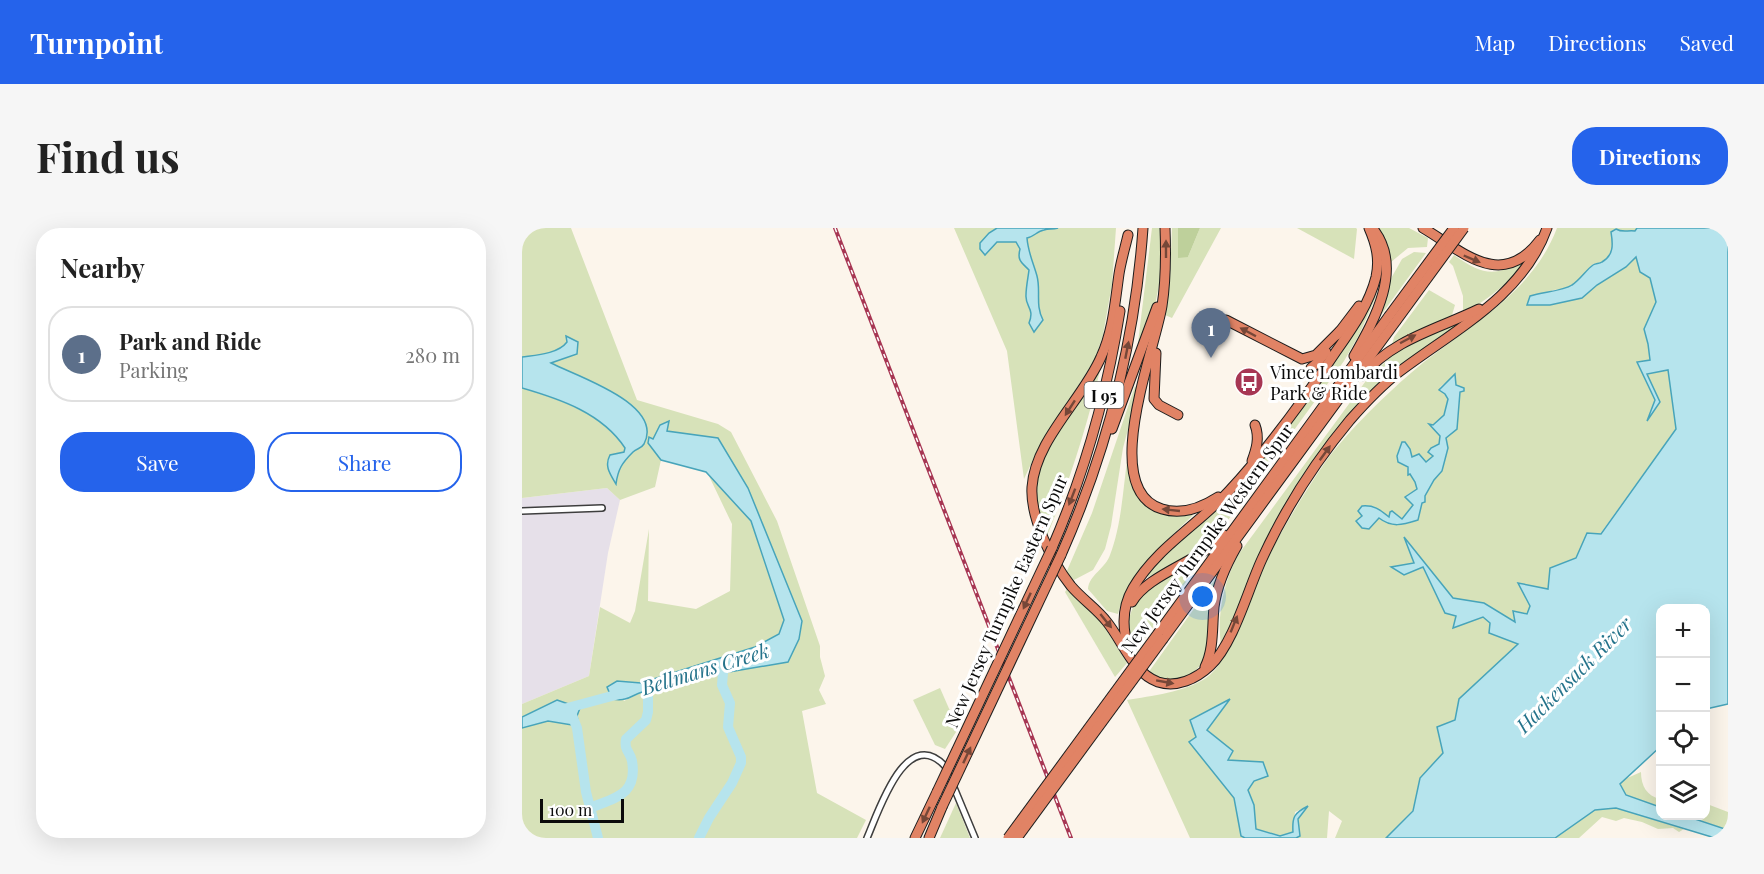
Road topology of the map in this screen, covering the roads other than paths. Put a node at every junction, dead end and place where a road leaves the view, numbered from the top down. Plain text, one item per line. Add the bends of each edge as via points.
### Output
1 (1143, 228) edge
2 (1166, 228) edge
3 (1371, 228) edge
4 (1423, 228) edge
5 (1454, 228) edge
6 (1464, 228) edge
7 (1547, 229) edge
8 (1128, 232) edge
9 (1165, 271) junction
10 (1370, 292) junction
11 (1503, 293) junction
12 (1393, 319) junction
13 (1226, 320) dead end
14 (1159, 324) junction
15 (1340, 331) junction
16 (1311, 368) dead end
17 (1330, 397) junction
18 (1178, 415) dead end
19 (1321, 423) junction
20 (1255, 425) dead end
21 (1095, 467) junction
22 (1248, 469) junction
23 (1273, 476) junction
24 (1240, 477) junction
25 (1262, 504) junction
26 (602, 508) dead end
27 (522, 511) edge
28 (1124, 618) junction
29 (1161, 636) junction
30 (1133, 660) junction
31 (1202, 672) junction
32 (867, 838) edge
33 (915, 838) edge
34 (928, 838) edge
35 (975, 838) edge
36 (1008, 838) edge
37 (1019, 838) edge

21 -> 1 highway, New Jersey Turnpike Eastern Spur / I 95 via 1127,347
9 -> 2 highway
3 - 10 highway via 1378,259
3 - 17 highway via 1386,253 1386,282 1366,334
4 -> 7 highway via 1466,256 1492,265 1522,257
5 - 12 highway, New Jersey Turnpike Western Spur, bridge
6 - 12 highway, New Jersey Turnpike Western Spur, bridge
7 - 11 highway via 1532,261
8 -> 30 highway via 1102,355 1044,451 1035,471 1032,492 1038,523 1060,570 1105,620
8 -> 33 highway, New Jersey Turnpike Eastern Spur / I 95, bridge via 1119,318 1101,408 1083,469 1052,548
9 - 14 highway
9 - 21 highway via 1150,328
10 - 15 highway
10 - 22 highway via 1325,368
19 -> 11 highway via 1367,369 1391,350
31 -> 11 highway via 1214,662 1226,642 1289,508 1343,429 1390,380
12 - 17 highway, New Jersey Turnpike Western Spur
12 - 19 highway, New Jersey Turnpike Western Spur
15 -> 13 highway via 1316,355 1302,359
14 - 18 highway via 1154,397 1159,405
24 -> 14 highway via 1211,501 1183,511 1156,507 1138,490 1132,464 1135,421
15 - 16 highway
17 - 23 highway, New Jersey Turnpike Western Spur
19 - 25 highway, New Jersey Turnpike Western Spur
20 - 22 highway via 1257,443
34 -> 21 highway, New Jersey Turnpike Eastern Spur / I 95, bridge via 1061,555
22 - 24 highway
23 - 28 highway via 1218,541 1140,590
23 - 29 highway, New Jersey Turnpike Western Spur
24 - 28 highway via 1144,573 1127,602
25 - 29 highway, New Jersey Turnpike Western Spur
25 - 31 highway via 1221,579 1210,656
26 - 27 street
28 - 30 highway via 1126,643
29 - 36 highway, New Jersey Turnpike Western Spur, bridge
29 - 37 highway, New Jersey Turnpike Western Spur, bridge
30 -> 31 highway via 1148,677 1167,684 1187,681
32 - 35 street via 898,773 906,762 921,754 936,758 945,766

